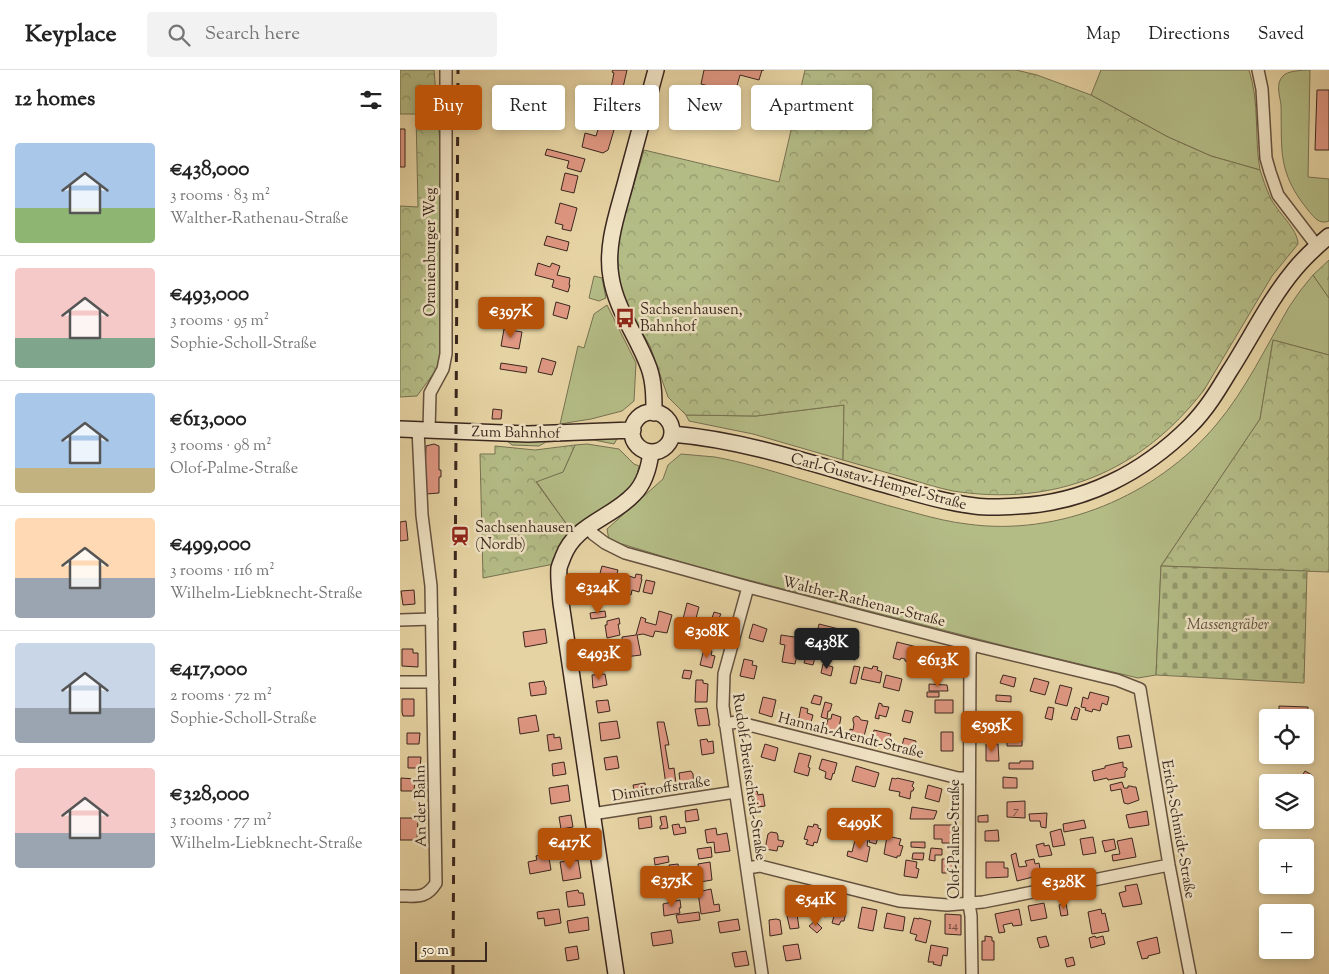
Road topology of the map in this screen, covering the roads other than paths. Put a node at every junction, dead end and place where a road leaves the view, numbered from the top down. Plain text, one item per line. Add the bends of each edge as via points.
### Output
1 (446, 70) edge
2 (656, 70) edge
3 (1258, 70) edge
4 (1329, 236) edge
5 (1317, 246) junction
6 (654, 413) junction
7 (400, 429) edge
8 (424, 430) junction
9 (633, 430) junction
10 (672, 434) junction
11 (651, 452) junction
12 (587, 526) junction
13 (748, 587) junction
14 (432, 619) junction
15 (400, 620) edge
16 (972, 645) junction
17 (400, 682) edge
18 (433, 682) junction
19 (1140, 689) joint
20 (725, 724) junction
21 (969, 778) junction
22 (735, 792) junction
23 (592, 814) junction
24 (1169, 865) junction
25 (747, 868) junction
26 (400, 896) edge
27 (969, 904) junction
28 (616, 974) edge
29 (762, 974) edge
30 (972, 974) edge
31 (1190, 974) edge

1 - 8 street, Oranienburger Weg via 446,354 443,370 430,392
2 - 6 street via 617,214 610,263 616,297 650,369
3 - 5 street via 1270,172 1278,195
4 - 5 street, Carl-Gustav-Hempel-Straße
5 - 10 street, Carl-Gustav-Hempel-Straße via 1294,269 1210,404 1191,425 1170,445 1128,474 1064,500 1028,506 977,507 937,500 756,447
6 - 9 street via 638,420
6 - 10 street via 665,417
7 - 8 street, Zum Bahnhof
8 - 9 street, Zum Bahnhof via 528,434
8 - 14 street, An der Bahn via 422,515
9 - 11 street via 637,445
10 - 11 street via 663,449
11 - 12 street via 644,481 635,493 623,505
12 - 13 street, Walther-Rathenau-Straße via 606,543 625,553
12 - 23 street via 565,552 559,566 559,586
13 - 16 street, Walther-Rathenau-Straße
13 - 20 street, Rudolf-Breitscheid-Straße via 724,674
14 - 15 street
14 - 18 street, An der Bahn
16 - 19 street, Walther-Rathenau-Straße via 1117,680
16 - 21 street, Olof-Palme-Straße
17 - 18 street
18 - 26 street, An der Bahn via 436,883 422,896
19 - 24 street, Erich-Schmidt-Straße
20 - 21 street, Hannah-Arendt-Straße via 737,722 958,778
20 - 22 street, Rudolf-Breitscheid-Straße
21 - 27 street, Olof-Palme-Straße
22 - 23 street, Dimitroffstraße
22 - 25 street, Rudolf-Breitscheid-Straße
23 - 28 street
24 - 27 street
24 - 31 street, Erich-Schmidt-Straße
25 - 27 street via 760,866 899,901
25 - 29 street, Rudolf-Breitscheid-Straße
27 - 30 street, Olof-Palme-Straße

